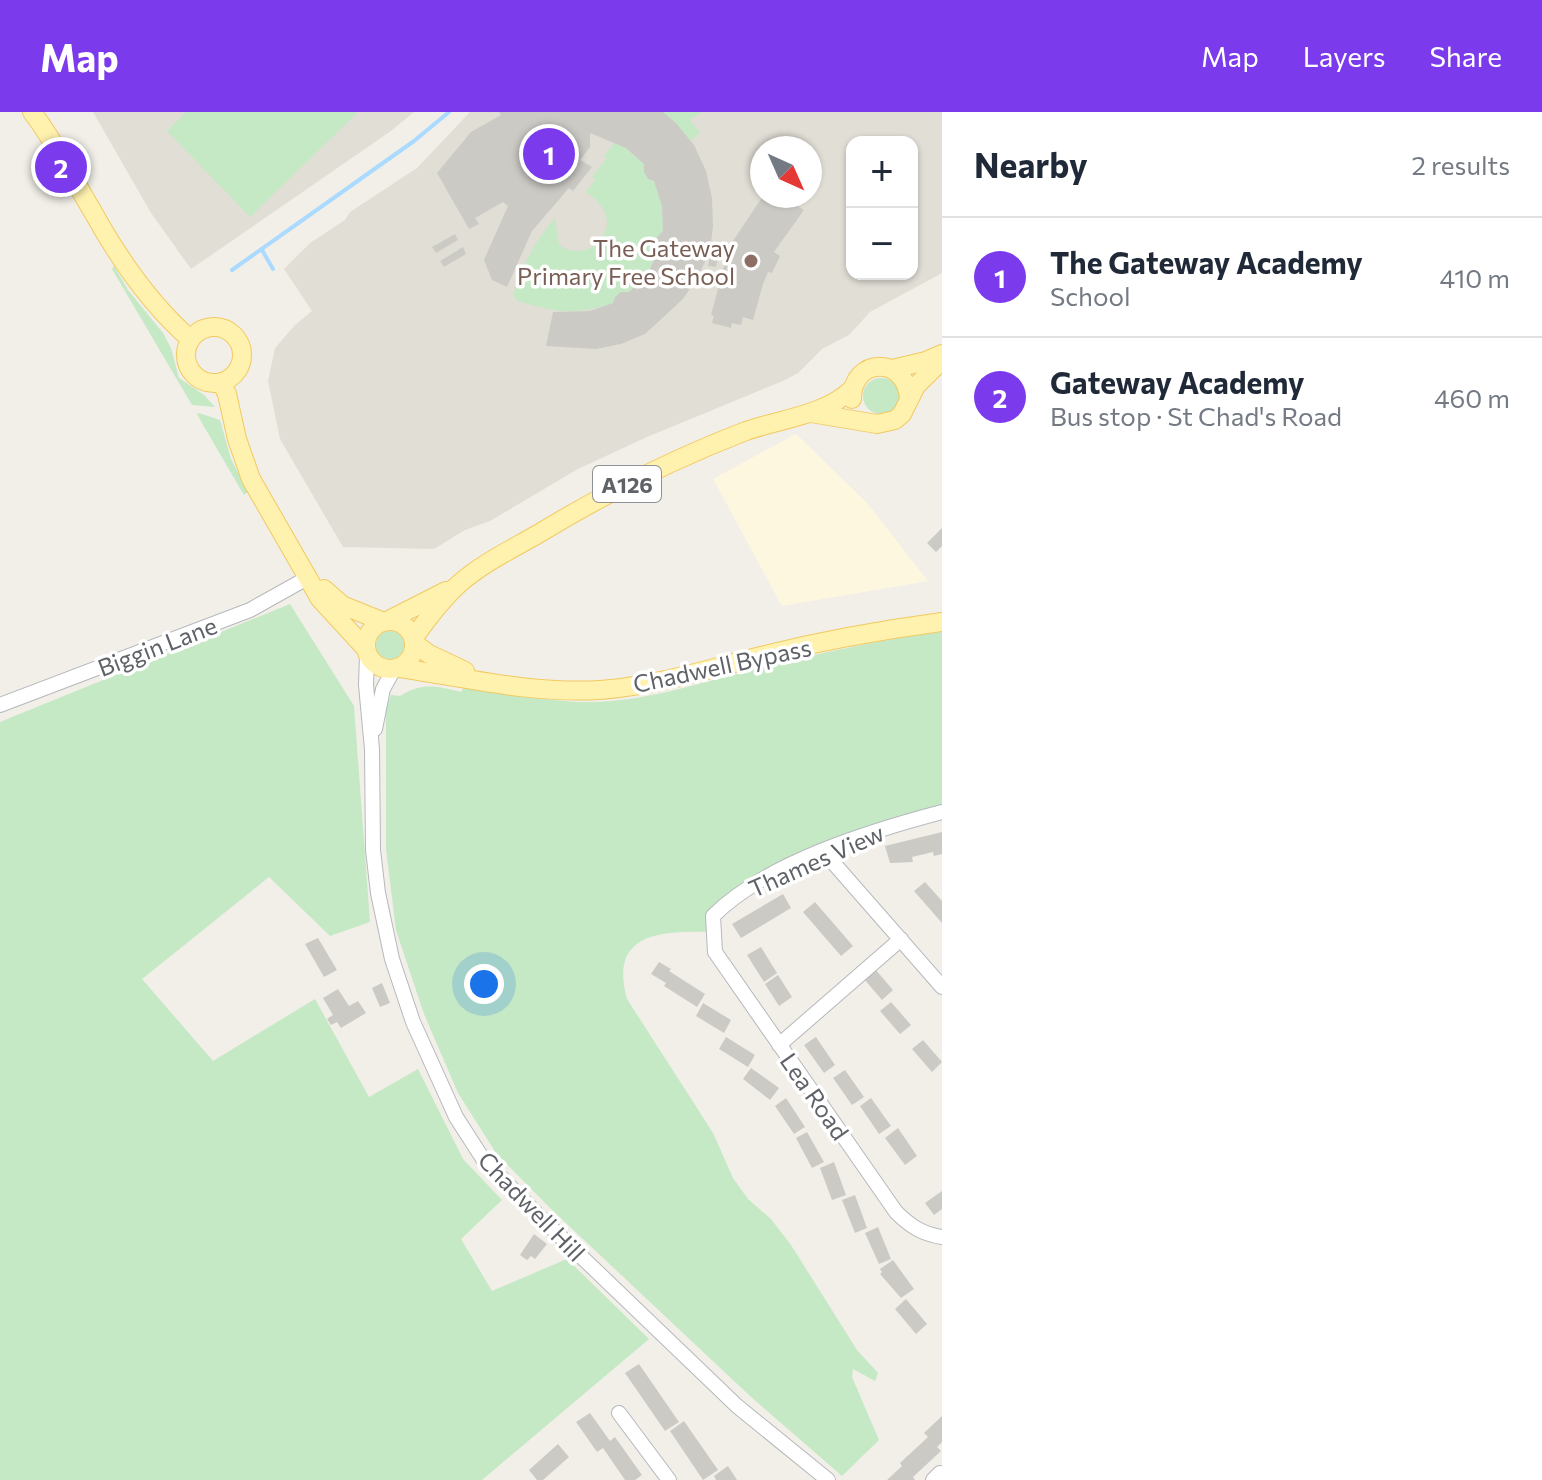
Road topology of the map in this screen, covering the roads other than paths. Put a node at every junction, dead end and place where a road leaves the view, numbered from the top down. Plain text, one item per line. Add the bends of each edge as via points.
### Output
1 (32, 112) edge
2 (190, 339) junction
3 (942, 357) edge
4 (892, 369) junction
5 (221, 382) junction
6 (852, 389) junction
7 (909, 399) junction
8 (808, 412) junction
9 (877, 424) junction
10 (309, 577) junction
11 (459, 584) junction
12 (386, 622) junction
13 (942, 622) edge
14 (414, 641) junction
15 (366, 652) junction
16 (397, 668) junction
17 (501, 684) junction
18 (0, 705) edge
19 (372, 749) junction
20 (942, 812) edge
21 (823, 851) junction
22 (713, 932) joint
23 (901, 939) junction
24 (942, 987) edge
25 (779, 1045) junction
26 (942, 1237) edge
27 (619, 1413) dead end
28 (669, 1480) edge
29 (828, 1480) edge

1 - 2 main road via 124,264
2 - 5 main road via 189,368 203,381
2 - 5 main road via 217,326 238,339 241,365
3 - 4 main road, A126
3 - 7 main road, A126
4 - 6 main road, A126 via 869,369
4 - 7 main road via 905,381
5 - 10 main road via 251,479
6 - 8 main road, A126
6 - 9 main road via 858,414
7 - 9 main road, A126 via 895,420
8 - 9 main road, A126
8 - 11 main road, A126 via 745,432 593,501
10 - 12 main road via 342,605
10 - 15 main road via 320,599
10 - 18 street, Biggin Lane via 250,610
11 - 12 main road, A126
11 - 14 main road, A126
12 - 14 main road via 403,625
12 - 15 main road via 370,631
13 - 17 main road, Chadwell Bypass via 780,652 640,686 554,691
14 - 16 main road via 410,659
14 - 17 main road, Chadwell Bypass via 453,667
15 - 16 main road via 376,666
15 - 19 street, Chadwell Hill
16 - 17 main road, Chadwell Bypass
16 - 19 street, Chadwell Hill via 383,689
19 - 29 street, Chadwell Hill via 373,850 386,934 413,1022 456,1117 483,1159 539,1216 737,1406
20 - 21 street, Thames View via 865,833
21 - 22 street, Thames View via 730,899 713,916
21 - 23 street
22 - 25 street, Lea Road via 715,952
23 - 24 street
23 - 25 street
25 - 26 street, Lea Road via 896,1212 925,1234
27 - 28 street

